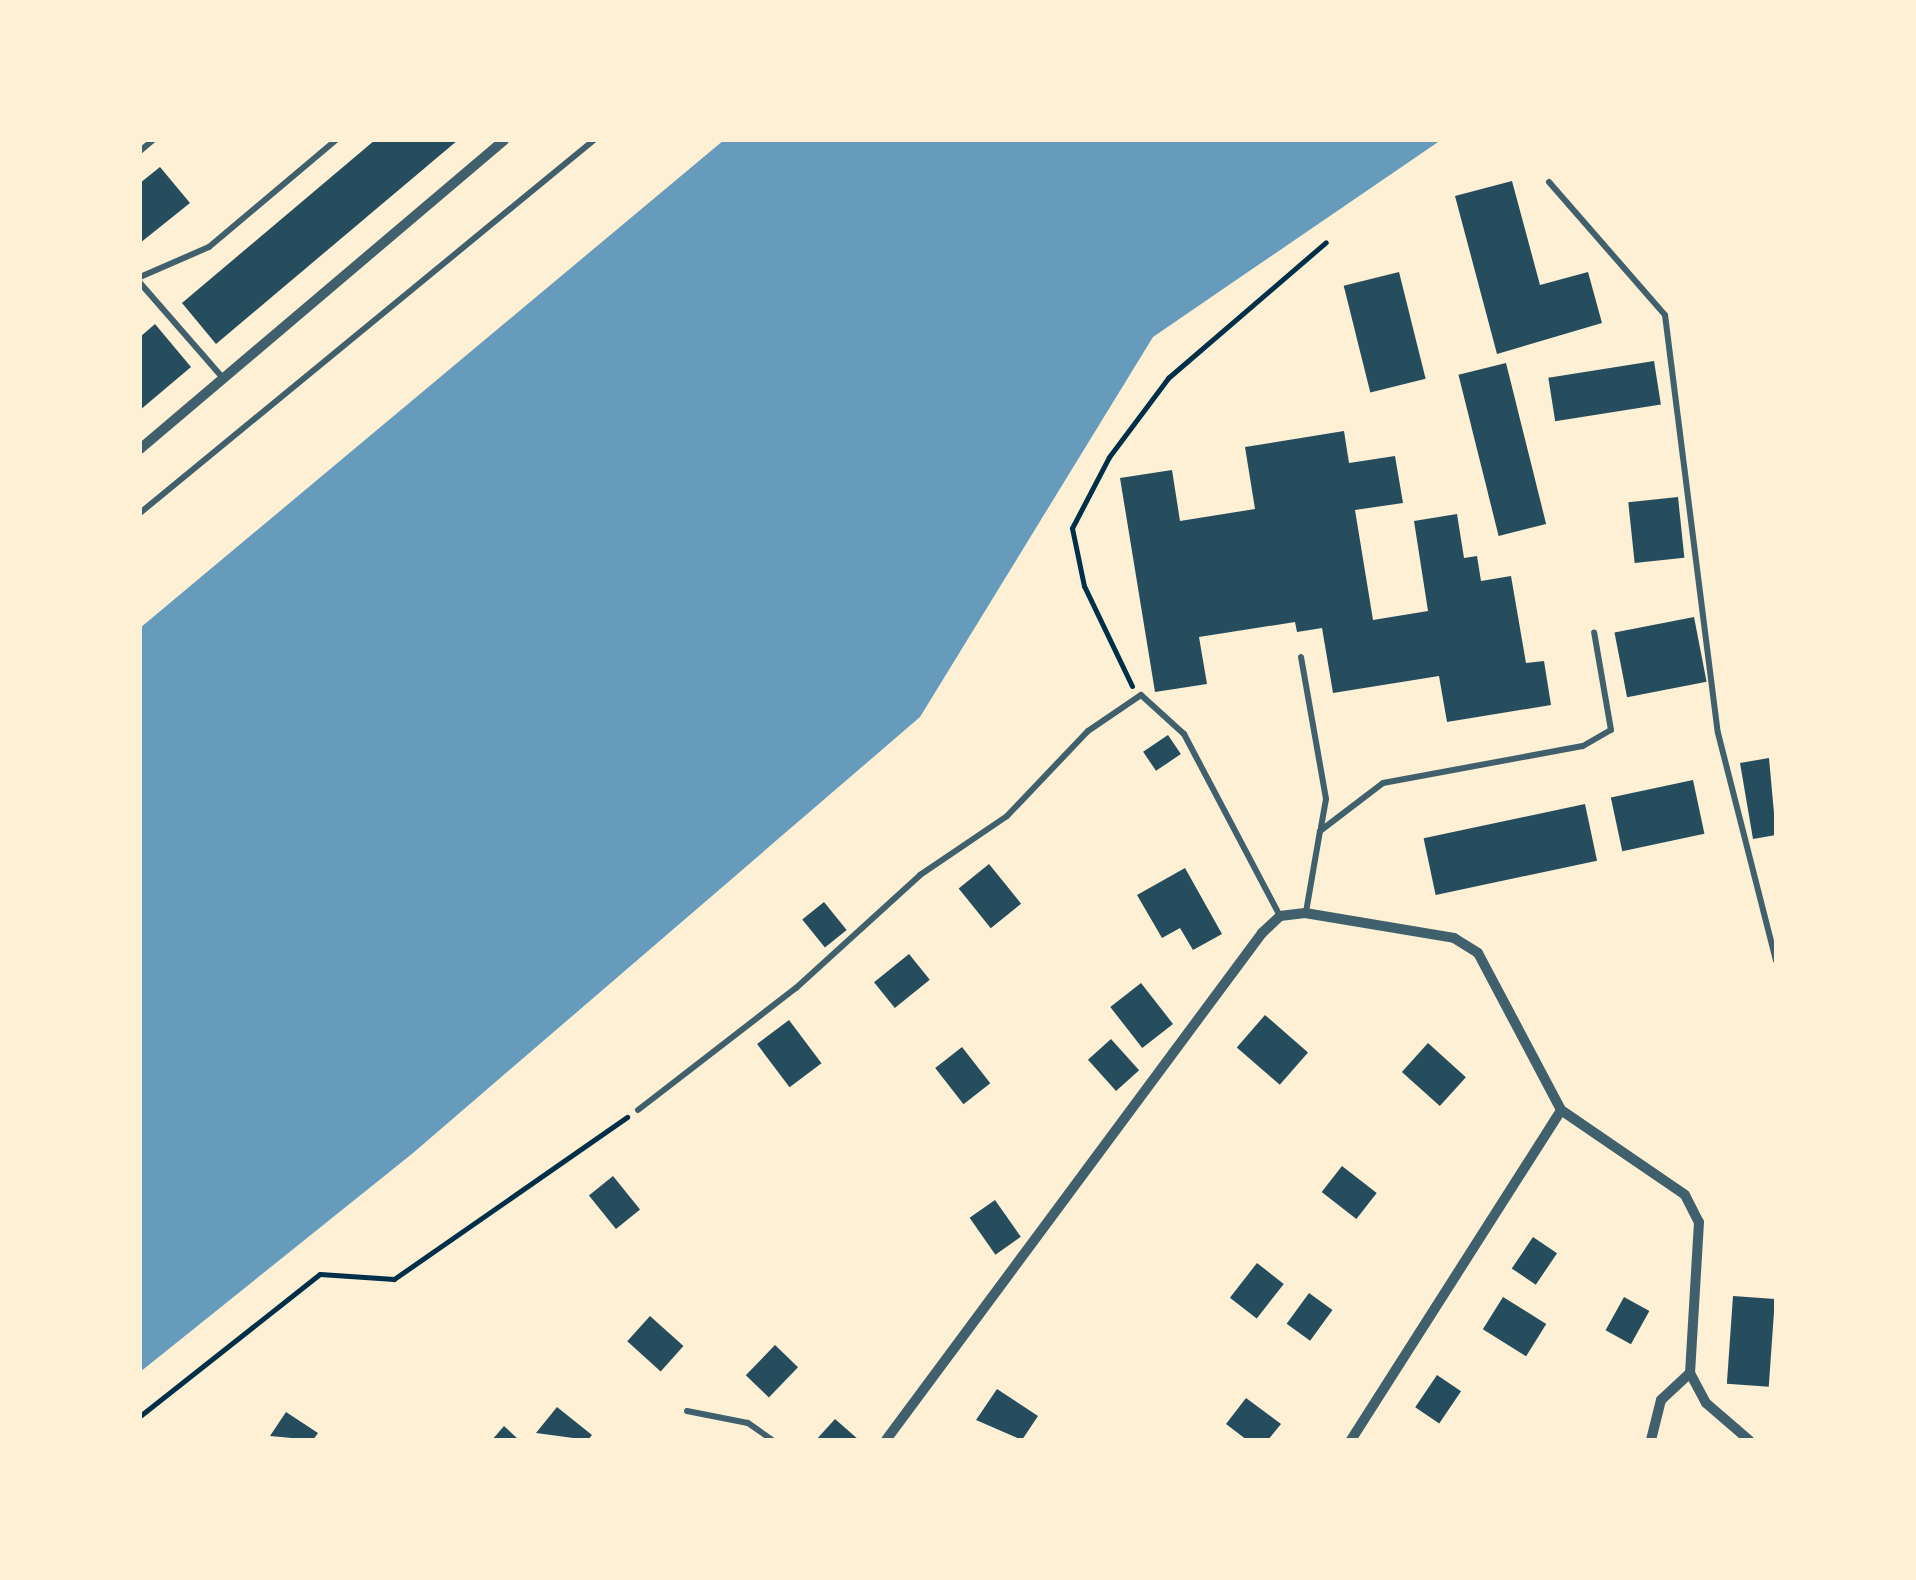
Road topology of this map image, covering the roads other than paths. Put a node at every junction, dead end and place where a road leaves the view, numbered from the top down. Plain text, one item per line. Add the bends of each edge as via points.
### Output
1 (154, 140) edge
2 (336, 140) edge
3 (504, 140) edge
4 (594, 140) edge
5 (140, 152) edge
6 (1550, 182) dead end
7 (141, 281) edge
8 (223, 378) junction
9 (140, 449) edge
10 (140, 513) edge
11 (1594, 632) dead end
12 (1302, 657) dead end
13 (1320, 831) junction
14 (1305, 913) junction
15 (1280, 916) junction
16 (1776, 962) edge
17 (638, 1110) road end
18 (1561, 1110) junction
19 (1690, 1374) junction
20 (688, 1411) dead end
21 (772, 1440) edge
22 (886, 1440) edge
23 (1351, 1440) edge
24 (1651, 1440) edge
25 (1749, 1440) edge

1 - 5 lane
2 - 7 lane via 209,247
3 - 8 street
4 - 10 lane
6 - 16 lane via 1664,314 1718,733
7 - 8 lane
8 - 9 street
11 - 13 lane via 1611,730 1583,746 1383,783
12 - 13 lane via 1326,799
13 - 14 lane
14 - 15 street
14 - 18 street via 1454,938 1478,953
15 - 17 lane via 1184,734 1141,695 1088,731 1006,816 920,875 796,988
15 - 22 street
18 - 19 street via 1684,1195 1699,1222
18 - 23 street
19 - 24 street via 1661,1400
19 - 25 street via 1706,1403
20 - 21 lane via 748,1423

